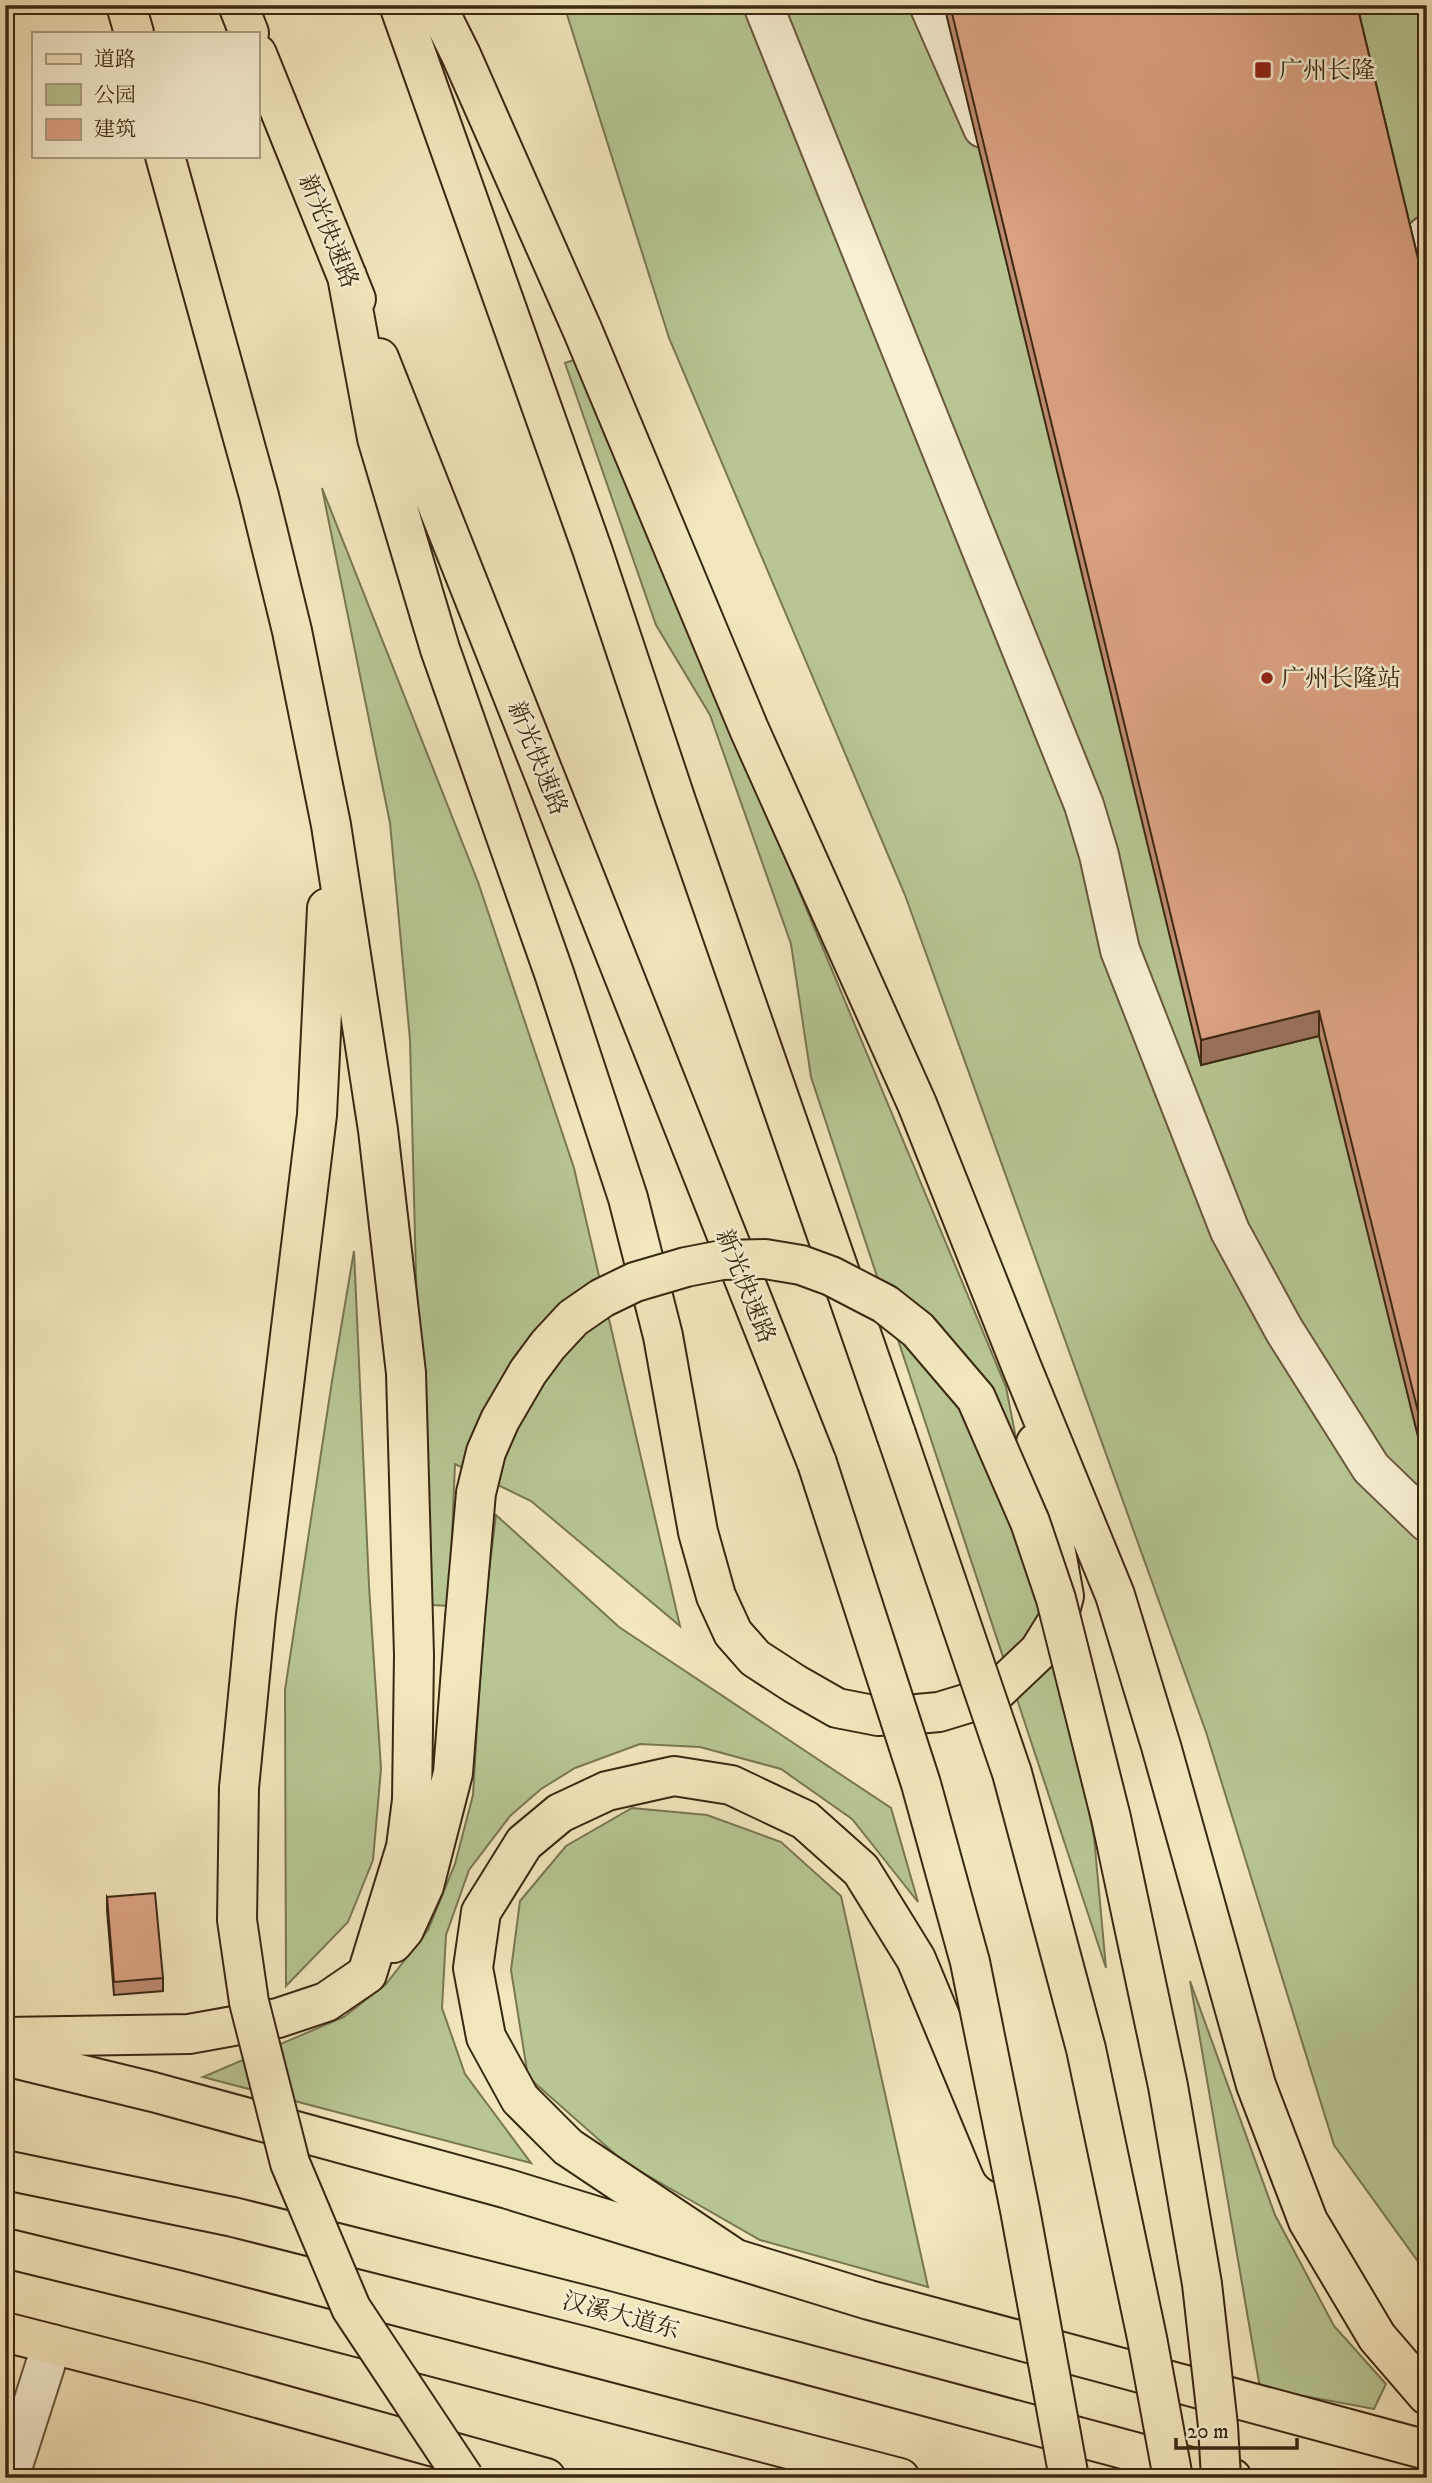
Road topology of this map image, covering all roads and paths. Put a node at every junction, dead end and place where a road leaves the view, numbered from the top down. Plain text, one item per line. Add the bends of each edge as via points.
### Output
1 (126, 5) edge
2 (238, 5) edge
3 (400, 5) edge
4 (436, 5) edge
5 (763, 5) edge
6 (929, 5) edge
7 (134, 32) edge
8 (249, 32) edge
9 (259, 59) edge
10 (996, 157) edge
11 (166, 158) edge
12 (1427, 235) edge
13 (347, 276) junction
14 (1356, 301) edge
15 (331, 825) junction
16 (1022, 1368) junction
17 (1427, 1522) edge
18 (367, 1974) junction
19 (5, 2037) edge
20 (5, 2056) edge
21 (5, 2170) edge
22 (1020, 2210) junction
23 (5, 2248) edge
24 (731, 2256) junction
25 (5, 2332) edge
26 (52, 2344) junction
27 (1427, 2395) edge
28 (1427, 2450) edge
29 (489, 2472) edge
30 (9, 2478) edge
31 (546, 2478) edge
32 (900, 2478) edge
33 (1069, 2478) edge
34 (1173, 2478) edge
35 (1221, 2478) edge
36 (1232, 2478) edge

1 - 7 main road
2 - 8 main road
3 - 34 main road, bridge via 1012,1773 1086,2049
4 - 16 main road via 582,328 749,729 917,1104
5 - 17 street via 1084,805 1121,950 1230,1231 1284,1329 1371,1468
6 - 10 street
9 - 13 main road, 新光快速路
11 - 15 main road via 259,496
12 - 14 street
13 - 16 main road via 377,438 440,649 628,1198 663,1336 698,1532 713,1584 733,1633 755,1658 837,1708 878,1716 939,1712 975,1701 998,1689 1039,1651 1057,1622 1064,1596
13 - 22 main road, 新光快速路, bridge via 817,1463 921,1784 970,1962
15 - 18 main road via 378,1130 406,1387 414,1655 412,1800 406,1847
15 - 29 main road, bridge via 317,1115 256,1614 239,1788 237,1920 249,2002 290,2162 351,2308
16 - 27 main road via 1115,1595 1256,2085 1308,2221 1377,2337
18 - 19 main road via 326,2002 265,2021 189,2034
18 - 35 main road, bridge via 404,1930 424,1886 453,1773 476,1493 500,1420 548,1345 573,1318 602,1298 635,1282 722,1260 765,1259 801,1265 885,1304 925,1338 976,1398 1030,1522 1056,1599 1111,1818 1170,2099 1202,2284
20 - 24 main road via 495,2185
21 - 36 main road, 汉溪大道东 via 233,2217 592,2307
22 - 24 main road, bridge via 916,1959 861,1870 805,1820 731,1785 674,1776 607,1791 560,1813 524,1843 481,1912 473,1968 486,2037 520,2099 568,2147
22 - 33 main road, bridge
23 - 32 main road
24 - 28 main road via 869,2300
25 - 26 main road
26 - 29 main road via 204,2383
26 - 30 street
29 - 31 main road

